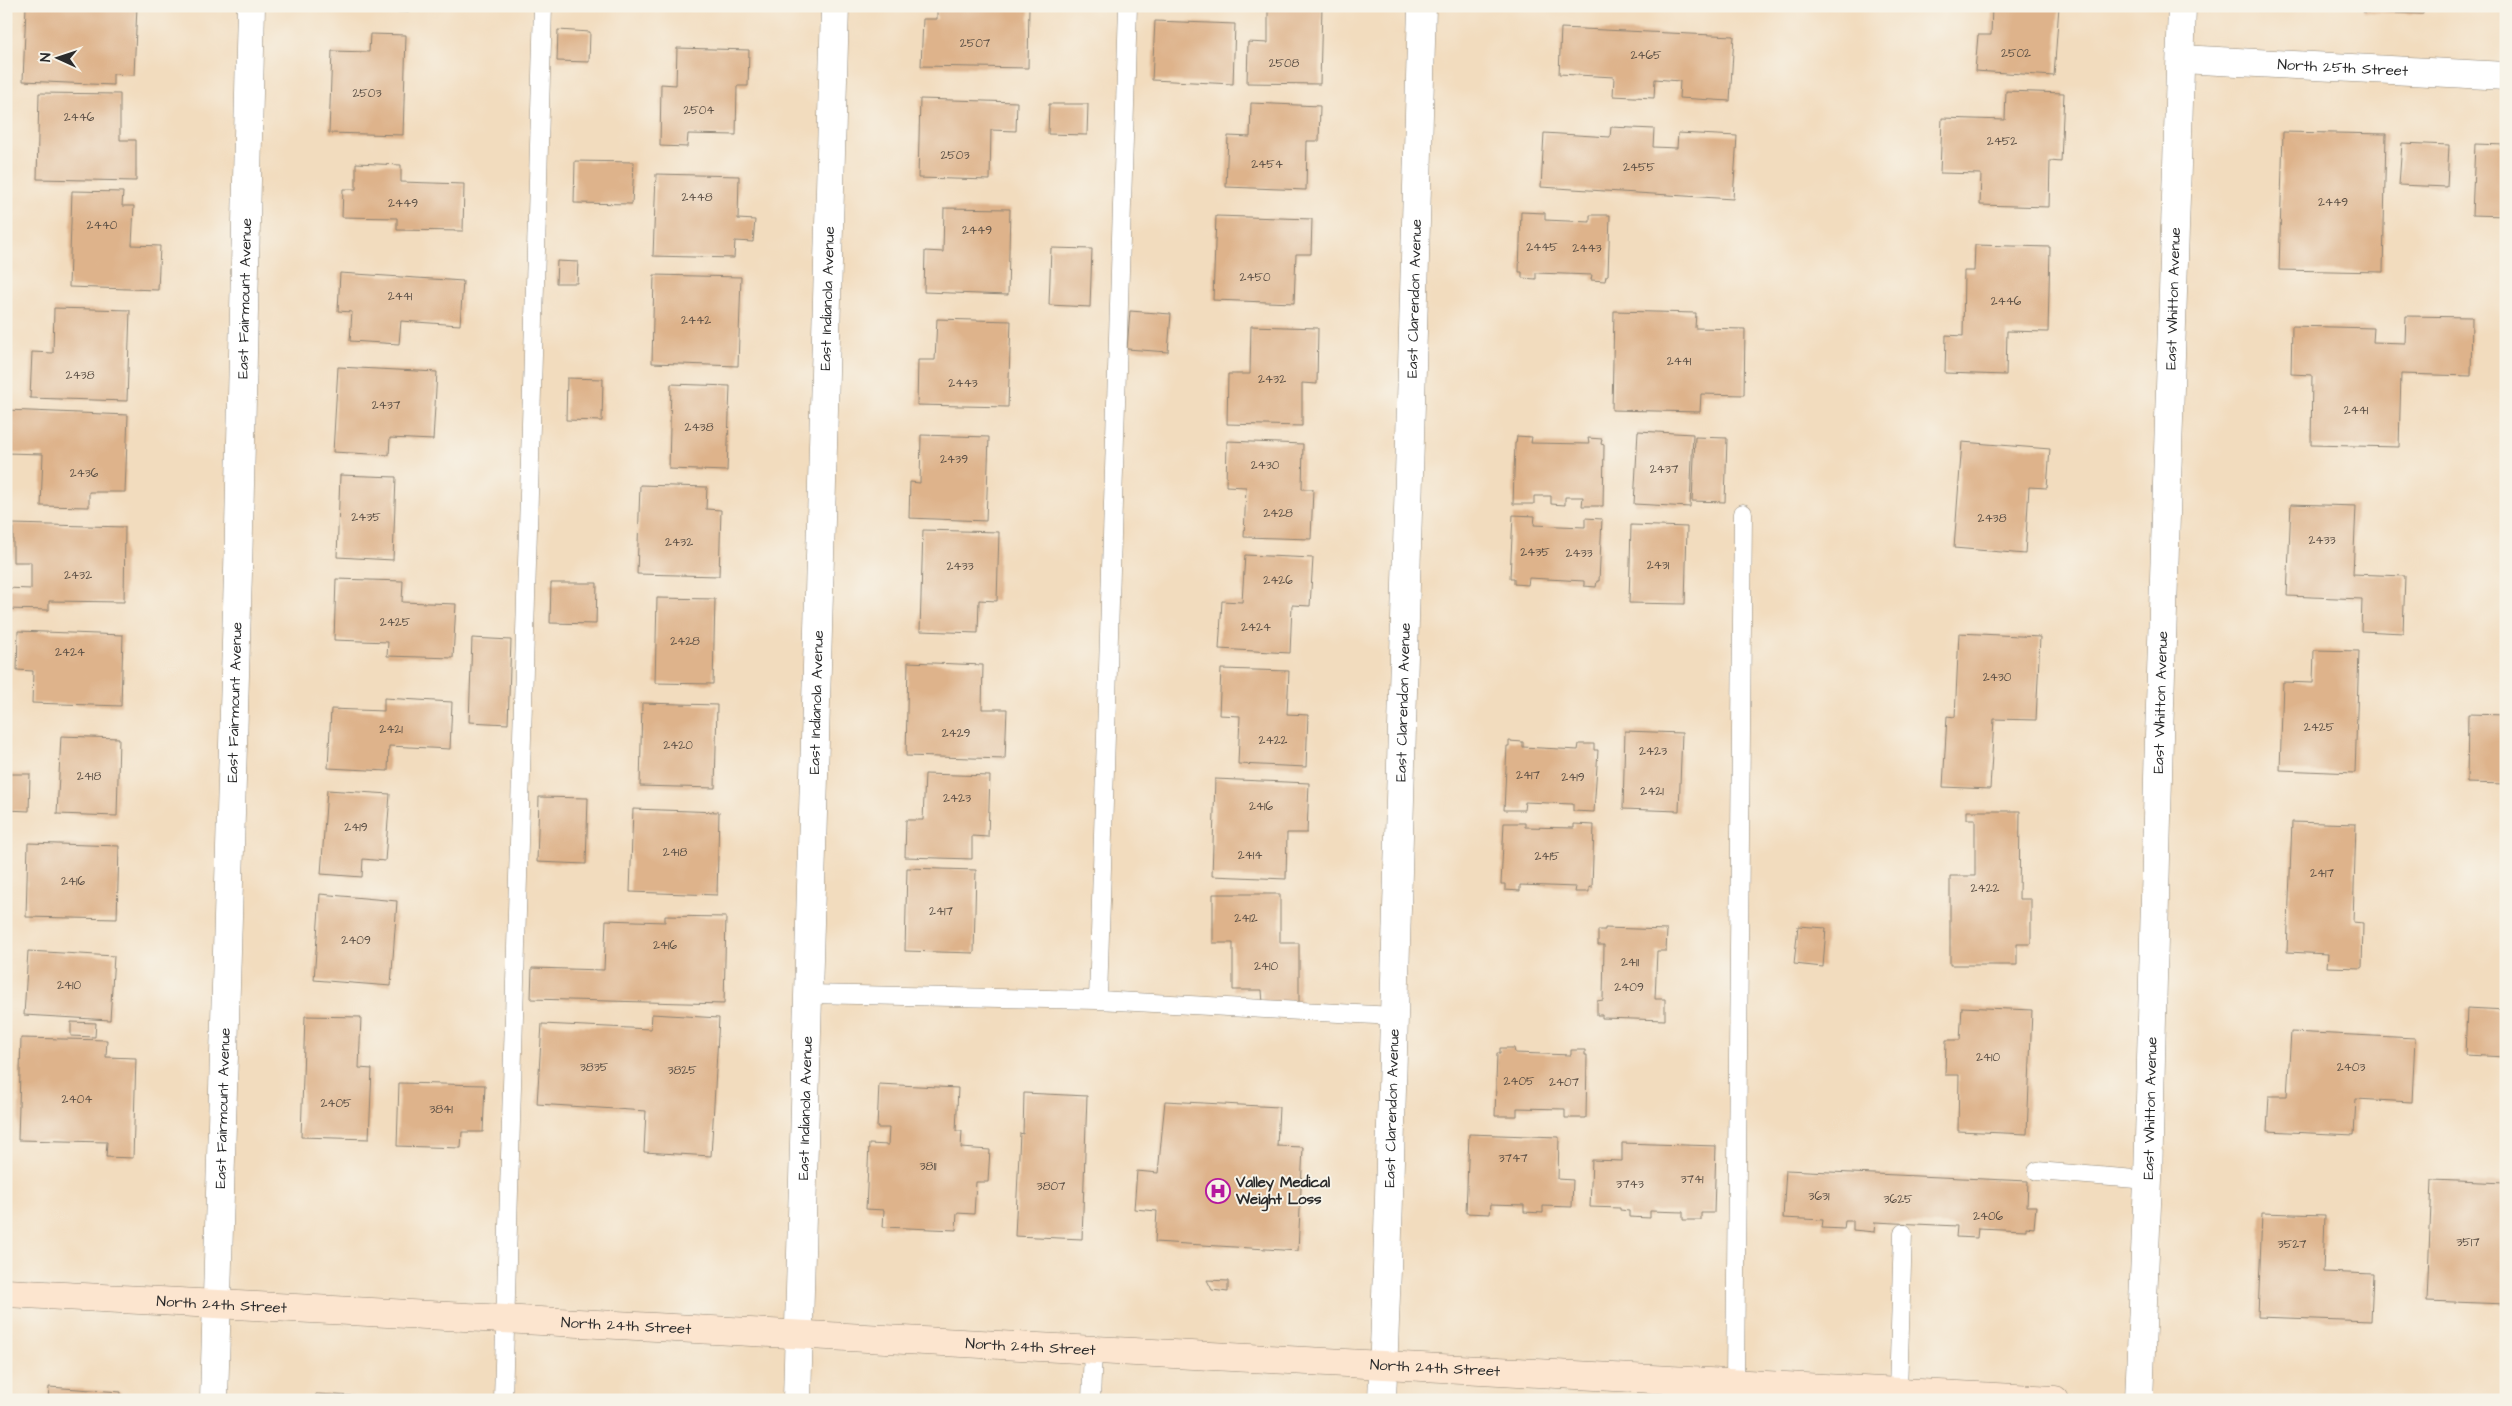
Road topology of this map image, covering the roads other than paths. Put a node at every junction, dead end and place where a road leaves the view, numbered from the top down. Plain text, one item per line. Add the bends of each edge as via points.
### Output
1 (251, 6) edge
2 (543, 6) edge
3 (835, 6) edge
4 (1128, 6) edge
5 (1422, 6) edge
6 (2182, 6) edge
7 (2181, 59) junction
8 (2506, 76) edge
9 (1743, 514) dead end
10 (808, 994) junction
11 (1098, 1000) junction
12 (1394, 1016) junction
13 (2037, 1171) dead end
14 (2148, 1180) junction
15 (1903, 1233) dead end
16 (6, 1293) edge
17 (217, 1304) junction
18 (506, 1320) junction
19 (798, 1334) junction
20 (1093, 1350) junction
21 (1383, 1365) junction
22 (1735, 1383) junction
23 (1898, 1391) junction
24 (1964, 1397) edge
25 (214, 1400) edge
26 (503, 1400) edge
27 (796, 1400) edge
28 (1091, 1400) edge
29 (1382, 1400) edge
30 (2055, 1400) edge
31 (2139, 1400) edge

1 - 17 street, East Fairmount Avenue
2 - 18 lane
3 - 10 street, East Indianola Avenue
4 - 11 lane
5 - 12 street, East Clarendon Avenue
6 - 7 street, East Whitton Avenue
7 - 8 street, North 25th Street
7 - 14 street, East Whitton Avenue
9 - 22 lane
10 - 11 lane
10 - 19 street, East Indianola Avenue
11 - 12 lane
12 - 21 street, East Clarendon Avenue
13 - 14 lane
14 - 31 street, East Whitton Avenue
15 - 23 lane
16 - 17 main road, North 24th Street
17 - 18 main road, North 24th Street
17 - 25 street, East Fairmount Avenue
18 - 19 main road, North 24th Street
18 - 26 lane
19 - 20 main road, North 24th Street
19 - 27 street, East Indianola Avenue
20 - 21 main road, North 24th Street
20 - 28 lane
21 - 22 main road, North 24th Street
21 - 29 street, East Clarendon Avenue
22 - 23 main road, North 24th Street
23 - 24 main road, North 24th Street
24 - 30 main road, North 24th Street

